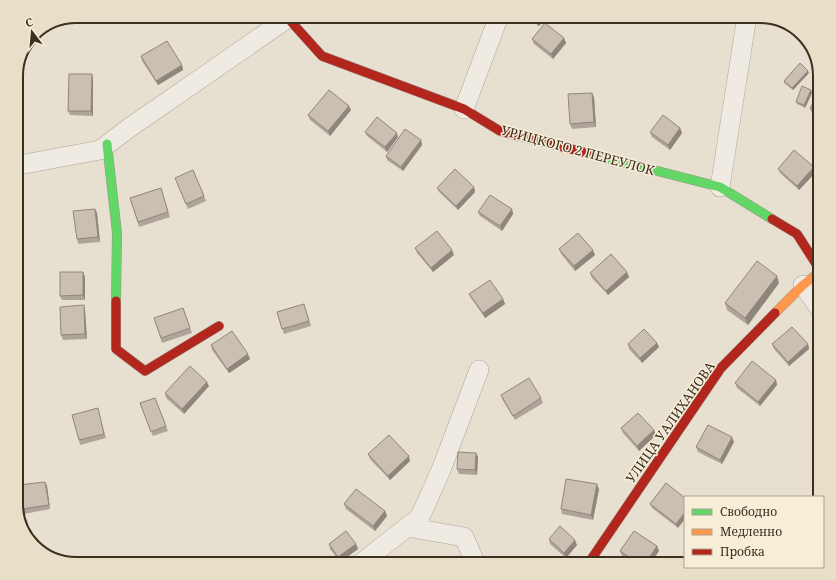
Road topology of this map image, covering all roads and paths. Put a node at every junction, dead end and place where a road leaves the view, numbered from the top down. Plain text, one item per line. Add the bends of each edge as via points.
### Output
1 (278, 23) edge
2 (292, 23) edge
3 (496, 23) edge
4 (746, 23) edge
5 (464, 109) junction
6 (107, 144) junction
7 (23, 164) edge
8 (720, 187) junction
9 (813, 260) edge
10 (813, 277) edge
11 (803, 285) junction
12 (813, 299) edge
13 (219, 326) dead end
14 (479, 370) dead end
15 (407, 527) junction
16 (369, 557) edge
17 (473, 557) edge
18 (593, 557) edge

1 - 6 street
2 - 5 street, УРИЦКОГО 2 ПЕРЕУЛОК via 322,56
3 - 5 street
4 - 8 street
5 - 8 street, УРИЦКОГО 2 ПЕРЕУЛОК via 500,131
6 - 7 street via 100,150
6 - 13 street via 117,233 116,349 145,370
8 - 9 street, УРИЦКОГО 2 ПЕРЕУЛОК via 797,234
10 - 11 street, УЛИЦА УАЛИХАНОВА
11 - 12 street
11 - 18 street, УЛИЦА УАЛИХАНОВА via 721,368
14 - 15 street via 420,517
15 - 16 street
15 - 17 street via 464,537

